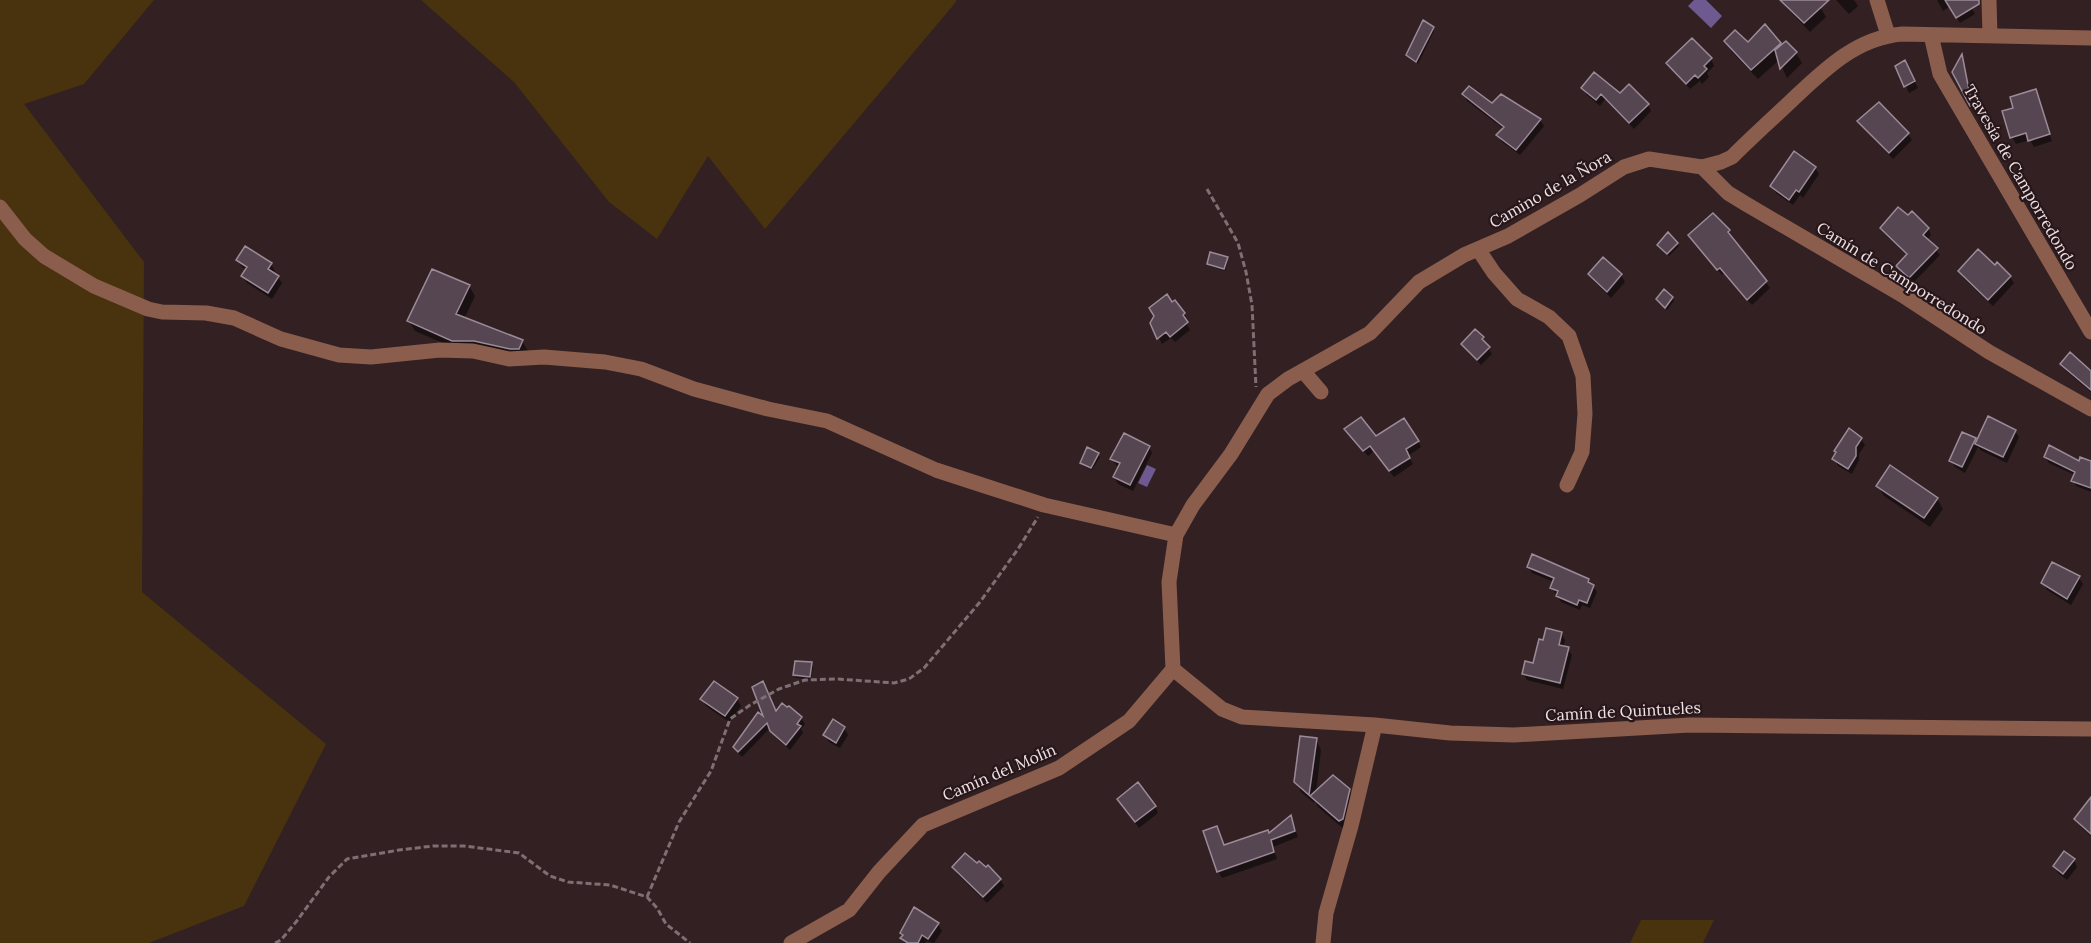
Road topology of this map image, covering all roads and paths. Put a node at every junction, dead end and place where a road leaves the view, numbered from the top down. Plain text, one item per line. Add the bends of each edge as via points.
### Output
1 (1877, 0) edge
2 (1989, 0) edge
3 (1931, 35) junction
4 (1888, 36) junction
5 (1990, 36) junction
6 (2091, 38) edge
7 (1702, 167) junction
8 (1207, 189) dead end
9 (0, 207) edge
10 (1478, 249) junction
11 (2091, 332) edge
12 (1303, 371) junction
13 (1321, 392) dead end
14 (1263, 403) junction
15 (2091, 409) edge
16 (1567, 485) dead end
17 (1044, 505) junction
18 (1176, 535) junction
19 (1173, 669) junction
20 (1375, 725) junction
21 (2091, 729) edge
22 (647, 897) junction
23 (275, 943) edge
24 (690, 943) edge
25 (791, 943) edge
26 (1323, 943) edge

1 - 4 street
2 - 5 street
3 - 4 street, Camino de la Ñora
3 - 5 street, Camino de la Ñora
3 - 11 street, Travesía de Camporredondo via 1940,74
4 - 7 street, Camino de la Ñora via 1850,51 1732,156
5 - 6 street, Camino de la Ñora
7 - 10 street, Camino de la Ñora via 1649,159 1624,167 1508,236
7 - 15 street, Camín de Camporredondo via 1728,193 1902,295 1989,352
8 - 14 path via 1238,243 1246,272 1252,305 1255,385
9 - 17 street via 44,256 94,285 148,309 234,318 280,339 339,355 472,351 509,358 605,362 641,369 768,410 827,421 936,470
10 - 12 street, Camino de la Ñora via 1419,282 1370,333
10 - 16 street via 1517,299 1549,316 1569,336 1582,376 1585,414 1581,452
12 - 13 street
12 - 14 street, Camino de la Ñora via 1268,394
14 - 18 street, Camino de la Ñora
17 - 18 street
17 - 22 path via 980,602 924,668 909,679 894,683 805,680 779,689 730,719 711,771 679,822
18 - 19 street via 1169,582
19 - 20 street, Camín de Quintueles via 1222,709 1242,717
19 - 25 street, Camín del Molín via 1129,721 1059,768 923,825 849,910
20 - 21 street, Camín de Quintueles via 1514,735 1690,725
20 - 26 street via 1326,913
22 - 23 path via 610,885 568,882 550,876 519,853 464,846 399,850 347,860
22 - 24 path via 666,924

